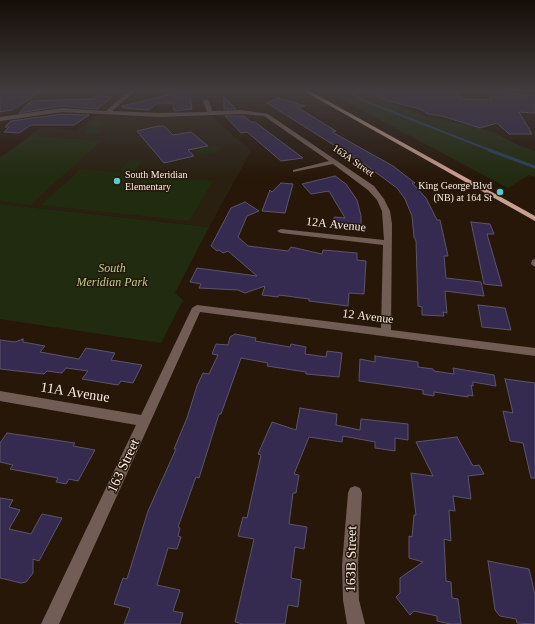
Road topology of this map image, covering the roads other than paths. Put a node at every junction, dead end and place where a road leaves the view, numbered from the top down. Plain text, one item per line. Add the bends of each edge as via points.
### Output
1 (271, 119) edge
2 (356, 119) edge
3 (334, 162) junction
4 (295, 172) dead end
5 (535, 219) edge
6 (281, 231) dead end
7 (388, 243) junction
8 (197, 308) joint
9 (386, 333) junction
10 (535, 352) edge
11 (0, 396) edge
12 (145, 421) junction
13 (355, 493) dead end
14 (50, 624) edge
15 (356, 624) edge

1 - 3 street, 163A Street
2 - 5 main road
3 - 4 street
3 - 7 street, 163A Street via 371,188 380,199 386,211
6 - 7 street, 12A Avenue
7 - 9 street, 163A Street
8 - 9 street, 12 Avenue
8 - 12 street, 163 Street
9 - 10 street, 12 Avenue
11 - 12 street, 11A Avenue
12 - 14 street, 163 Street
13 - 15 street, 163B Street via 350,565 351,600

